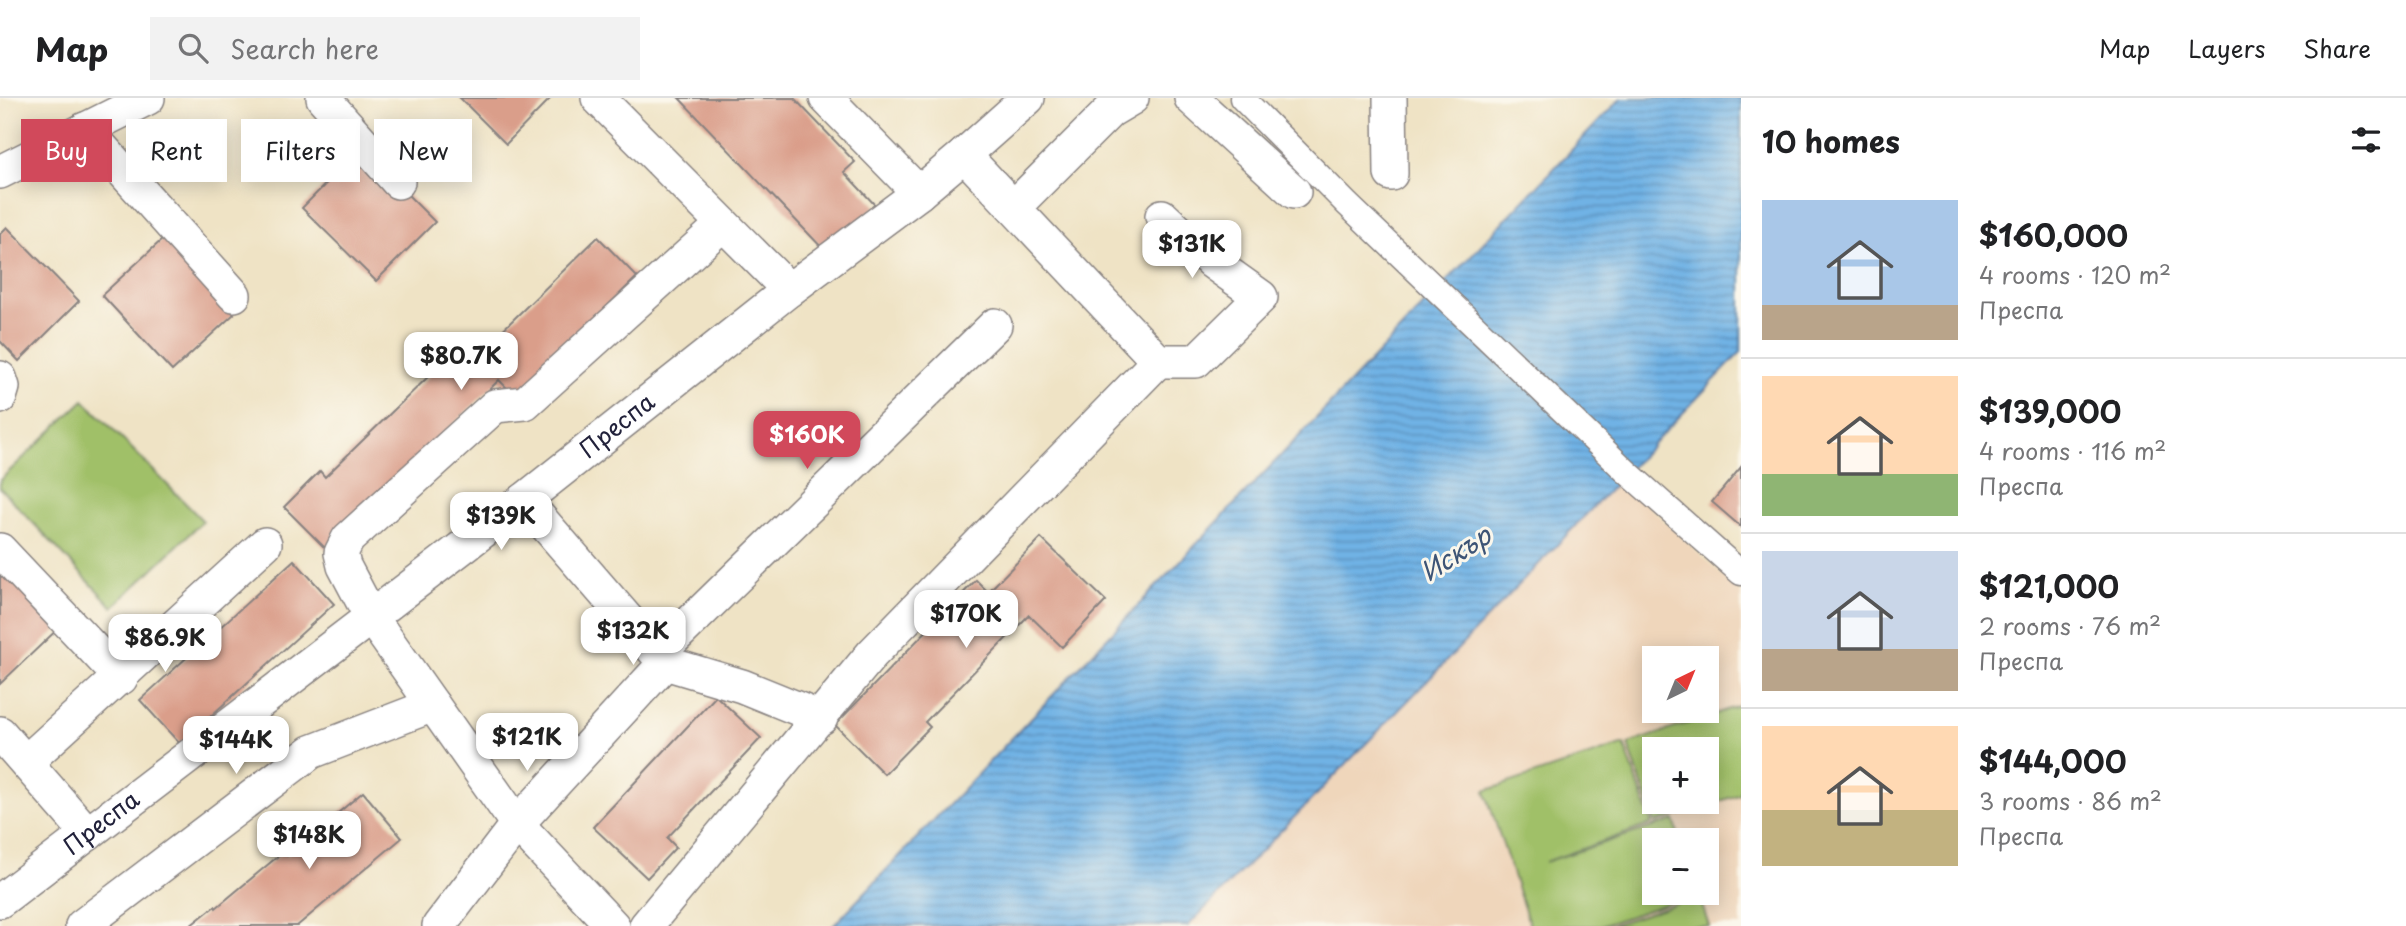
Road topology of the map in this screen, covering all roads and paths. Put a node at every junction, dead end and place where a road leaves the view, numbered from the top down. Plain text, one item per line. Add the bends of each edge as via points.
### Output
1 (148, 98) edge
2 (323, 98) edge
3 (598, 98) edge
4 (826, 98) edge
5 (1028, 98) edge
6 (1132, 98) edge
7 (1191, 98) edge
8 (1242, 98) edge
9 (1390, 98) edge
10 (105, 119) edge
11 (374, 155) edge
12 (964, 155) junction
13 (112, 159) edge
14 (21, 161) edge
15 (0, 172) edge
16 (1391, 174) dead end
17 (1294, 192) dead end
18 (919, 193) junction
19 (1014, 207) junction
20 (1162, 216) dead end
21 (723, 224) junction
22 (789, 290) junction
23 (234, 295) dead end
24 (995, 326) dead end
25 (1158, 361) junction
26 (0, 378) edge
27 (0, 397) edge
28 (524, 500) junction
29 (265, 544) dead end
30 (0, 550) edge
31 (1741, 573) edge
32 (371, 617) junction
33 (661, 659) junction
34 (121, 678) junction
35 (433, 705) junction
36 (821, 718) junction
37 (0, 733) edge
38 (26, 762) junction
39 (517, 824) junction
40 (88, 834) junction
41 (0, 901) edge
42 (82, 926) edge
43 (439, 926) edge
44 (613, 926) edge
45 (646, 926) edge

1 - 10 street
2 - 11 street
3 - 21 street
4 - 18 street
5 - 12 street, Преспа
6 - 19 street via 1110,111
7 - 17 street
8 - 31 street via 1628,472
9 - 16 street
12 - 18 street, Преспа
12 - 19 street
13 - 23 street
14 - 15 street
18 - 22 street, Преспа
19 - 25 street
20 - 25 street via 1212,262 1261,298 1196,361
21 - 22 street
21 - 32 street via 525,402 495,406 348,539 341,554 344,566
22 - 28 street, Преспа
24 - 33 street
25 - 36 street via 872,654
26 - 27 street
28 - 32 street, Преспа
28 - 33 street
29 - 34 street
30 - 34 street
32 - 35 street
32 - 40 street, Преспа
33 - 36 street
33 - 39 street
34 - 38 street
35 - 39 street
35 - 42 street via 311,752
36 - 45 street
37 - 38 street
38 - 40 street
39 - 43 street
39 - 44 street
40 - 41 street, Преспа

